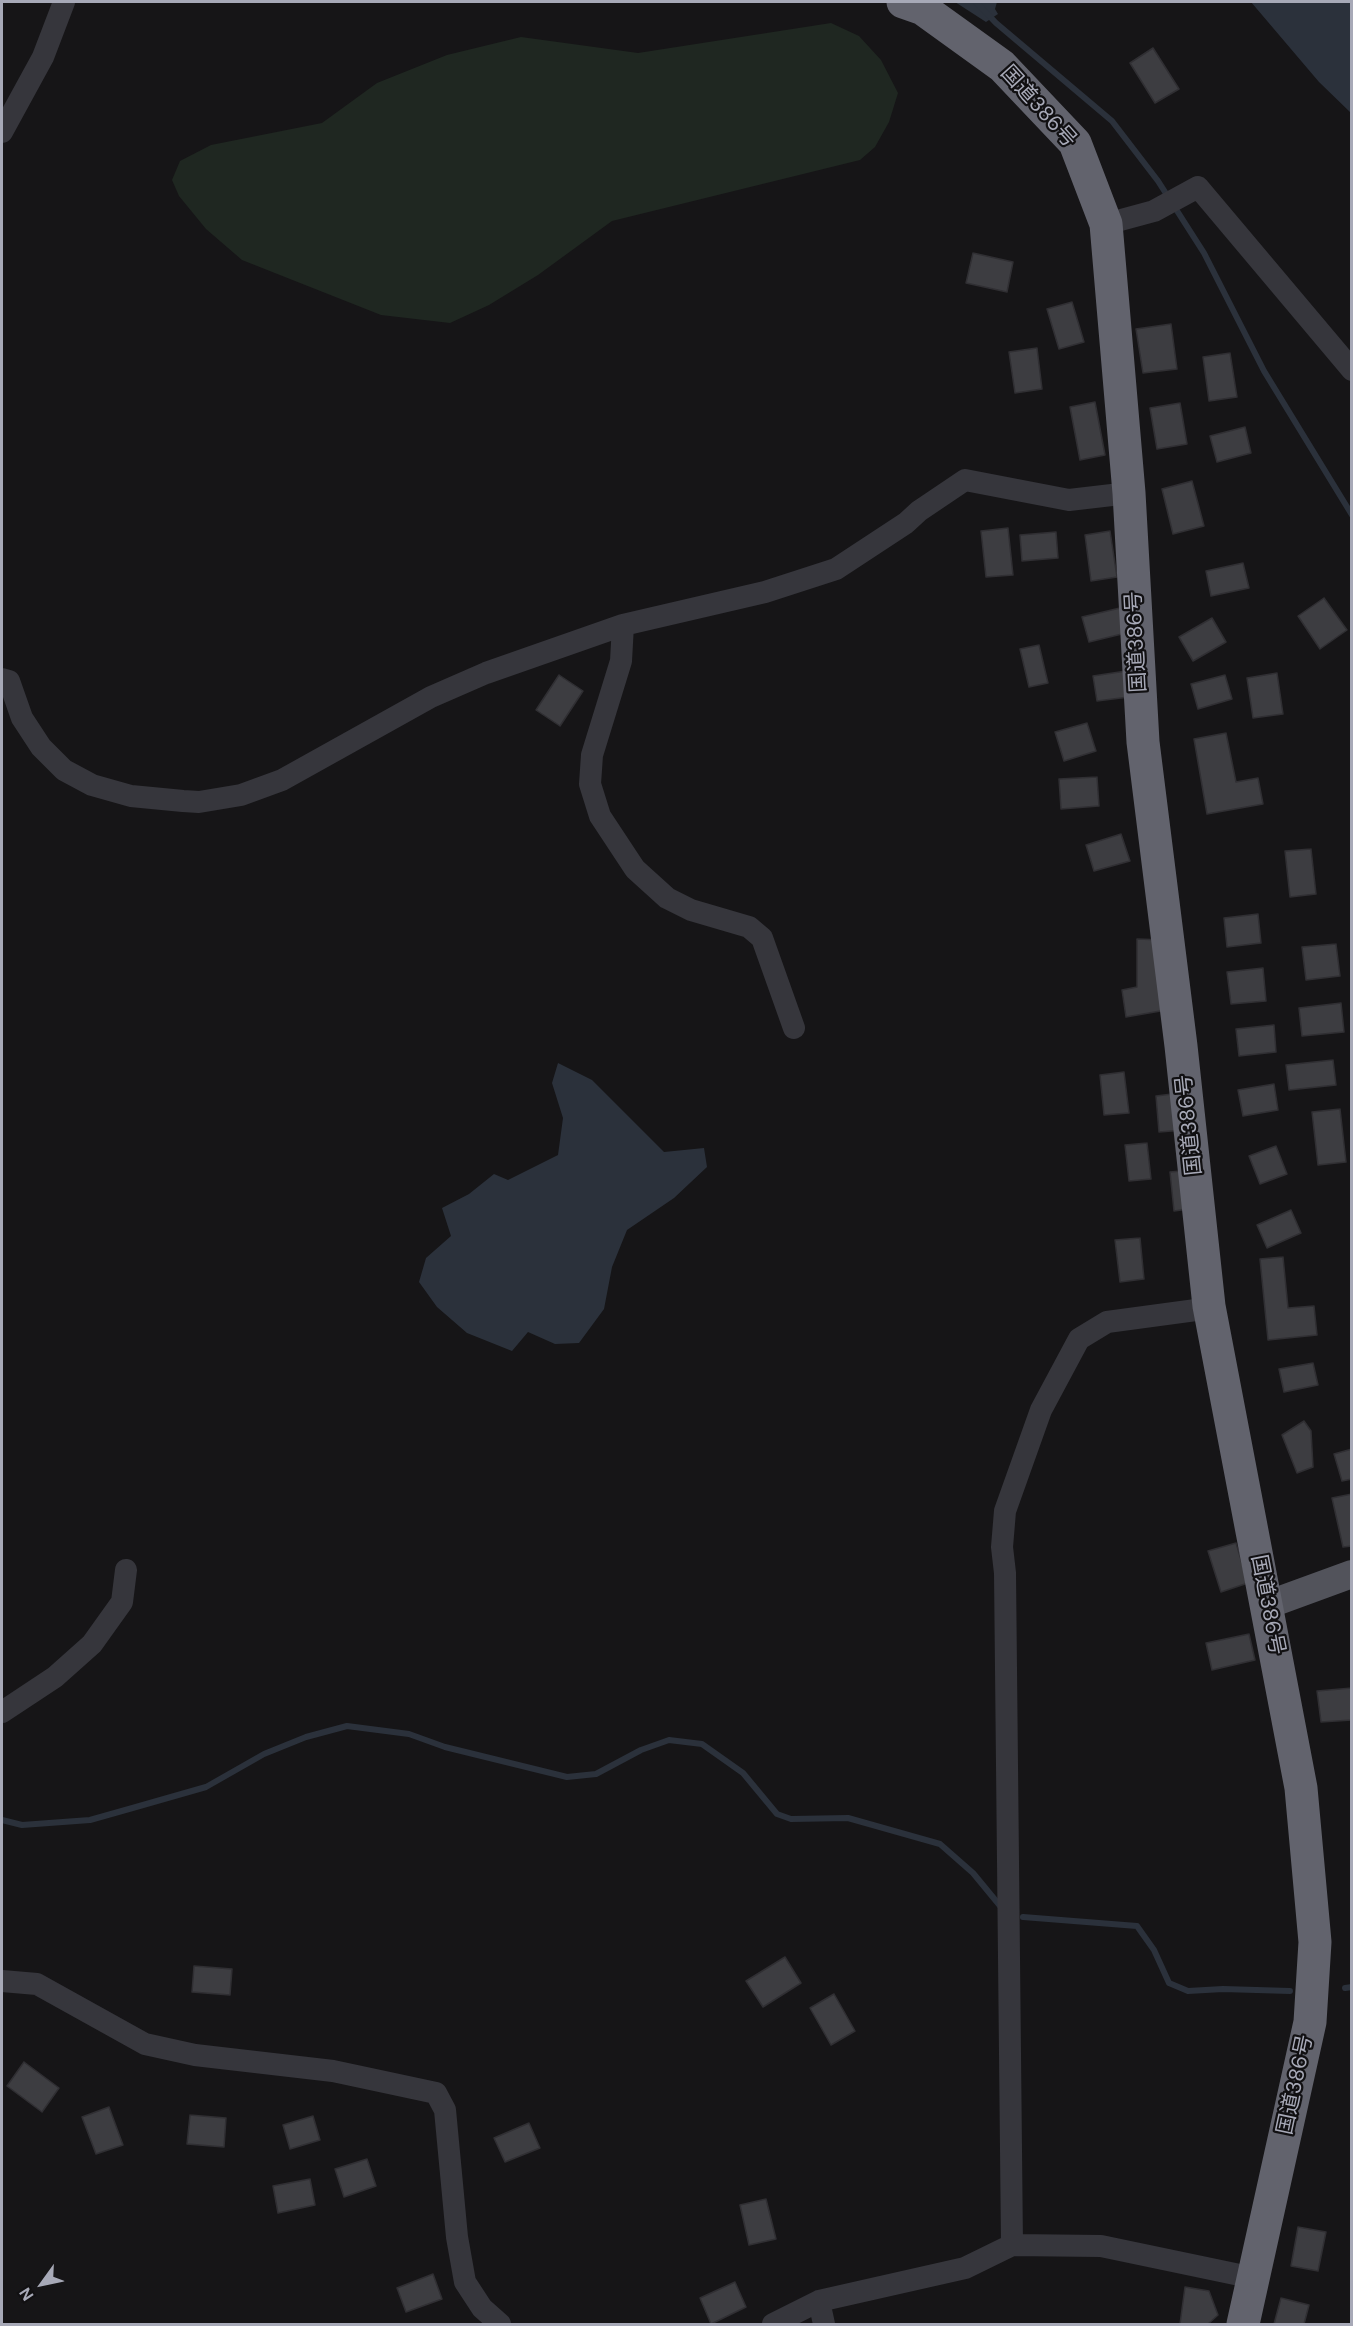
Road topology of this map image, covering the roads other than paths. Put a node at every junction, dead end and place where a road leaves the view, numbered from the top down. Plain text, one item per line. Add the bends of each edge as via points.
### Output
1 (64, 2) edge
2 (903, 2) edge
3 (2, 132) edge
4 (1106, 224) junction
5 (1352, 370) edge
6 (1129, 493) junction
7 (623, 625) junction
8 (2, 679) edge
9 (794, 1028) dead end
10 (1209, 1306) junction
11 (126, 1570) dead end
12 (1352, 1574) edge
13 (1267, 1605) junction
14 (2, 1712) edge
15 (2, 1981) edge
16 (1012, 2245) junction
17 (1254, 2278) junction
18 (819, 2301) junction
19 (500, 2325) edge
20 (773, 2325) edge
21 (824, 2325) edge
22 (1243, 2325) edge

1 - 3 street via 43,57
2 - 4 highway, 国道386号 via 923,9 1002,66 1075,143
4 - 5 street via 1154,211 1198,187
4 - 6 highway, 国道386号
6 - 7 street via 1069,500 965,480 836,569 765,592
6 - 10 highway, 国道386号 via 1143,742
7 - 8 street via 486,673 431,697 282,780 241,795 200,802 131,796 64,770 41,747 22,718 9,681
7 - 9 street via 621,661 592,755 590,784 600,816 635,869 667,898 691,910 749,927 762,938
10 - 13 highway, 国道386号
10 - 16 street via 1107,1322 1080,1339 1041,1410 1005,1511 1002,1548
11 - 14 street via 122,1602 92,1644 55,1677
12 - 13 main road
13 - 17 highway, 国道386号 via 1301,1788 1315,1942 1310,2022
15 - 19 street via 37,1984 145,2044 195,2055 333,2071 436,2093 446,2110 457,2237 465,2282 482,2308
16 - 17 street via 1101,2246
16 - 18 street via 965,2268
17 - 22 highway, 国道386号
18 - 20 street
18 - 21 street

